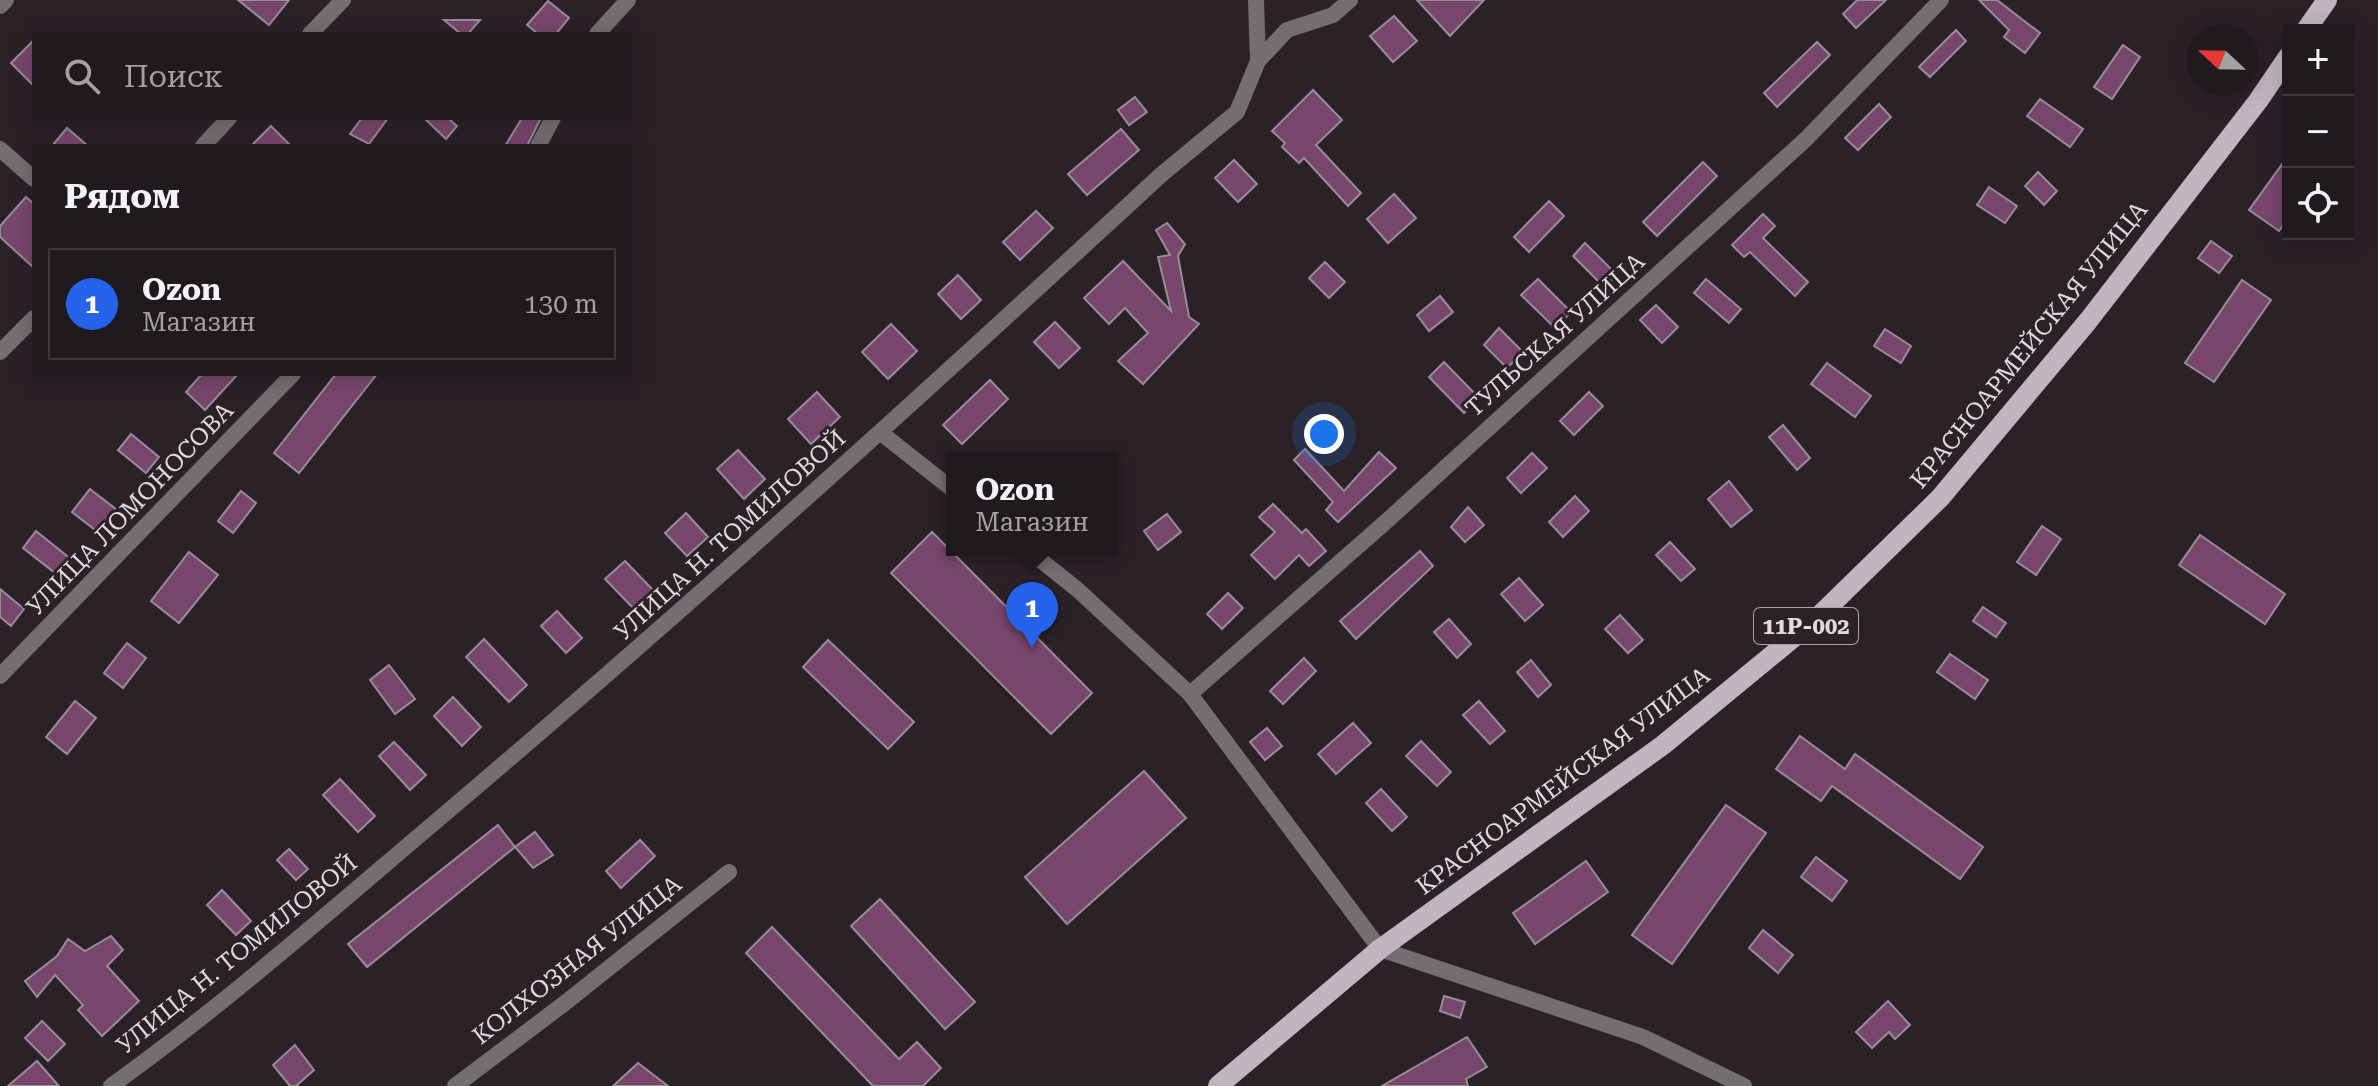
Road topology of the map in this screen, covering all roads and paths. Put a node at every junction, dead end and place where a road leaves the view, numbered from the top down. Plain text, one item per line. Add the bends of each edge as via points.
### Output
1 (6, 0) edge
2 (343, 0) edge
3 (628, 0) edge
4 (1256, 0) edge
5 (1350, 0) edge
6 (1941, 0) edge
7 (2327, 0) edge
8 (0, 6) edge
9 (2310, 24) edge
10 (312, 32) edge
11 (599, 32) edge
12 (1258, 61) junction
13 (2282, 66) edge
14 (227, 120) edge
15 (552, 120) edge
16 (205, 144) edge
17 (539, 144) edge
18 (0, 149) edge
19 (32, 177) edge
20 (32, 320) edge
21 (0, 352) edge
22 (291, 376) edge
23 (881, 433) junction
24 (946, 484) edge
25 (1036, 556) edge
26 (0, 676) edge
27 (1190, 694) junction
28 (729, 872) dead end
29 (1380, 949) junction
30 (111, 1086) edge
31 (455, 1086) edge
32 (1218, 1086) edge
33 (1744, 1086) edge

1 - 8 street
2 - 10 street
3 - 11 street
4 - 12 street
5 - 12 street, УЛИЦА Н. ТОМИЛОВОЙ via 1333,15 1287,30
6 - 27 street, ТУЛЬСКАЯ УЛИЦА via 1806,139
7 - 9 main road
12 - 23 street, УЛИЦА Н. ТОМИЛОВОЙ via 1237,112 1150,185
13 - 29 main road, КРАСНОАРМЕЙСКАЯ УЛИЦА / 11Р-002 via 2088,321 1928,509 1816,619 1663,745
14 - 16 street
15 - 17 street
18 - 19 street
20 - 21 street
22 - 26 street, УЛИЦА ЛОМОНОСОВА
23 - 24 street
23 - 30 street, УЛИЦА Н. ТОМИЛОВОЙ via 646,643
25 - 27 street
27 - 29 street
28 - 31 street, КОЛХОЗНАЯ УЛИЦА
29 - 32 main road, КРАСНОАРМЕЙСКАЯ УЛИЦА / 11Р-002
29 - 33 street via 1643,1037

